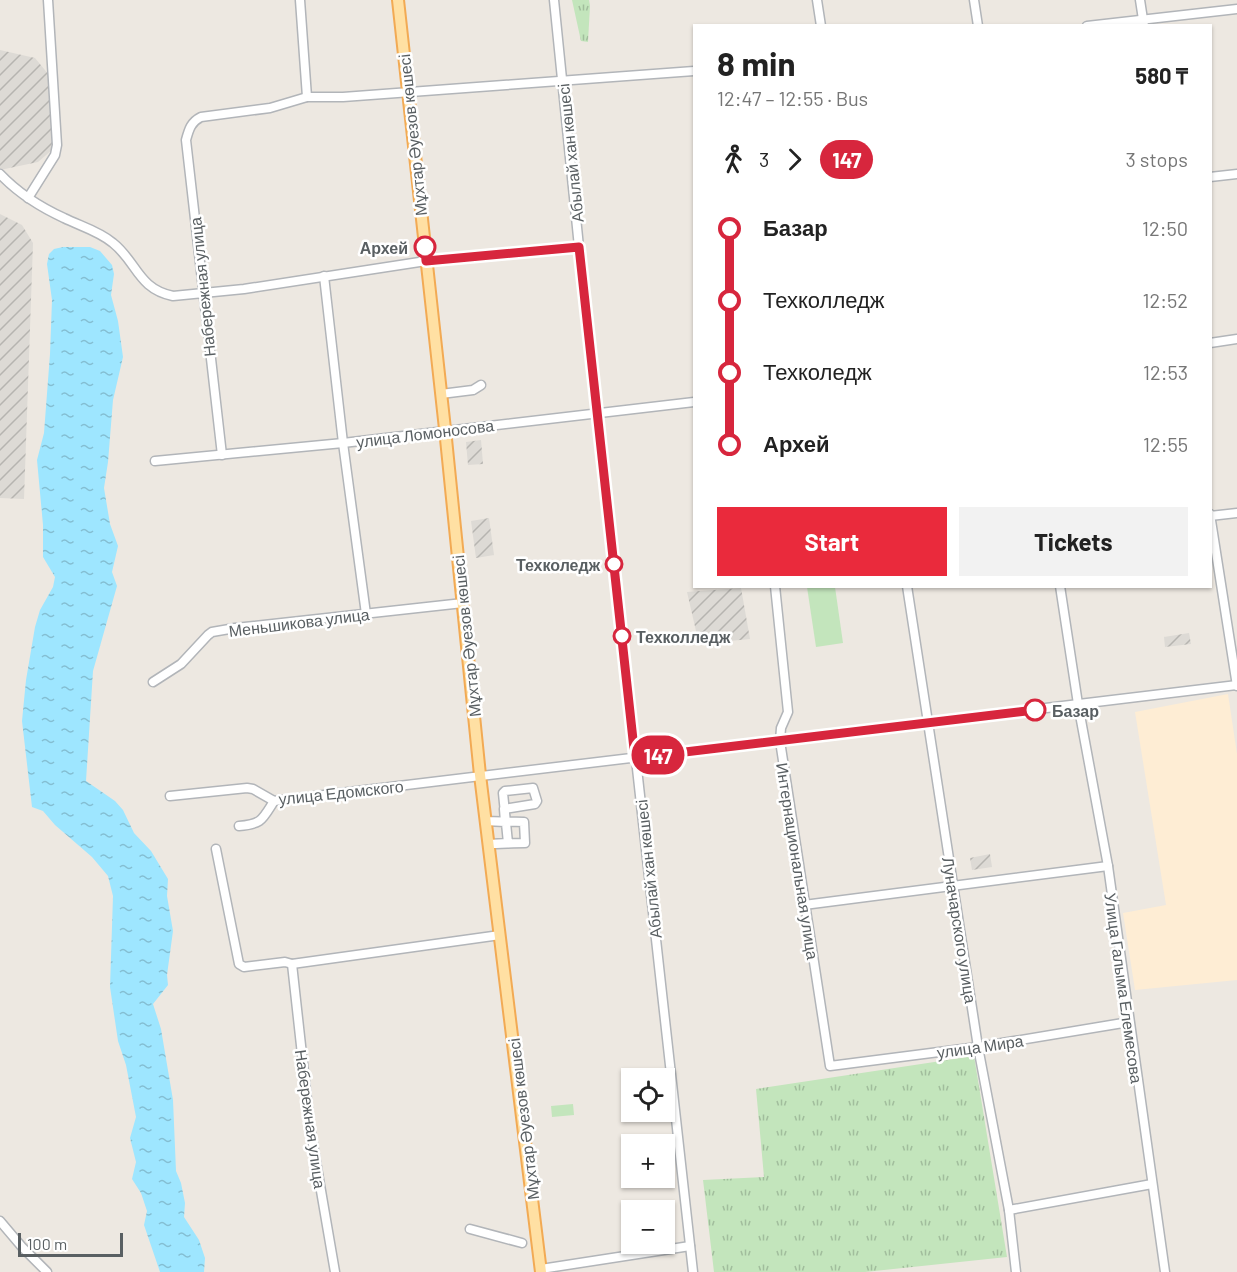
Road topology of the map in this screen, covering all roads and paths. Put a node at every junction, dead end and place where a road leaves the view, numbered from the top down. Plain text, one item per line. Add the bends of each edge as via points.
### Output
1 (48, 0) edge
2 (300, 0) edge
3 (398, 0) edge
4 (554, 0) edge
5 (817, 0) edge
6 (974, 0) edge
7 (1140, 0) edge
8 (1237, 9) edge
9 (1144, 22) edge
10 (821, 24) edge
11 (978, 24) edge
12 (1116, 24) edge
13 (693, 71) edge
14 (562, 80) junction
15 (407, 91) junction
16 (307, 97) junction
17 (0, 174) edge
18 (1237, 174) edge
19 (1212, 177) edge
20 (28, 198) junction
21 (579, 247) junction
22 (426, 261) junction
23 (324, 276) junction
24 (202, 294) junction
25 (1237, 339) edge
26 (1212, 343) edge
27 (481, 385) dead end
28 (441, 394) junction
29 (693, 402) edge
30 (597, 414) junction
31 (445, 429) junction
32 (343, 443) junction
33 (222, 455) junction
34 (155, 461) dead end
35 (1237, 513) edge
36 (1212, 516) edge
37 (1212, 523) edge
38 (775, 588) edge
39 (907, 588) edge
40 (1060, 588) edge
41 (463, 603) junction
42 (366, 614) junction
43 (153, 682) dead end
44 (1237, 686) edge
45 (1078, 704) junction
46 (928, 723) junction
47 (780, 741) junction
48 (635, 758) junction
49 (480, 776) junction
50 (170, 796) dead end
51 (274, 801) junction
52 (504, 809) dead end
53 (485, 821) junction
54 (505, 822) junction
55 (239, 826) dead end
56 (508, 843) junction
57 (488, 844) junction
58 (216, 849) dead end
59 (1108, 866) junction
60 (953, 886) junction
61 (804, 905) junction
62 (500, 935) junction
63 (292, 964) junction
64 (1129, 1022) junction
65 (978, 1047) junction
66 (830, 1066) joint
67 (1152, 1184) junction
68 (1009, 1210) junction
69 (0, 1221) edge
70 (470, 1229) dead end
71 (522, 1243) dead end
72 (690, 1246) junction
73 (541, 1270) edge
74 (47, 1272) edge
75 (335, 1272) edge
76 (693, 1272) edge
77 (1016, 1272) edge
78 (1165, 1272) edge

1 - 20 street via 57,145 55,155
2 - 16 street
3 - 15 main road, Мұхтар Әуезов көшесі
4 - 14 street, Абылай хан көшесі
5 - 10 street
6 - 11 street
7 - 9 street
8 - 9 street
9 - 12 street
13 - 14 street
14 - 15 street
14 - 21 street, Абылай хан көшесі
15 - 16 street via 343,98
15 - 22 main road, Мұхтар Әуезов көшесі
16 - 24 street, Набережная улица via 270,108 201,117 189,129 186,140
17 - 20 street
18 - 19 street
20 - 24 street via 113,242 143,281 161,294
21 - 22 street
21 - 30 street, Абылай хан көшесі
22 - 23 street
22 - 28 main road, Мұхтар Әуезов көшесі
23 - 24 street
23 - 32 street
24 - 33 street, Набережная улица
25 - 26 street
27 - 28 street via 473,390
28 - 31 main road, Мұхтар Әуезов көшесі
29 - 30 street, улица Ломоносова
30 - 31 street, улица Ломоносова
30 - 48 street, Абылай хан көшесі
31 - 32 street, улица Ломоносова
31 - 41 main road, Мұхтар Әуезов көшесі
32 - 33 street, улица Ломоносова
32 - 42 street
33 - 34 street, улица Ломоносова
35 - 36 street
37 - 44 street
38 - 47 street, Интернациональная улица via 788,712
39 - 46 street, Луначарского улица
40 - 45 street, Улица Галыма Елемесова
41 - 42 street, Меньшикова улица
41 - 49 main road, Мұхтар Әуезов көшесі
42 - 43 street, Меньшикова улица via 212,632 181,664
44 - 45 street, улица Едомского
45 - 46 street, улица Едомского
45 - 59 street, Улица Галыма Елемесова
46 - 47 street, улица Едомского
46 - 60 street, Луначарского улица
47 - 48 street, улица Едомского
47 - 61 street, Интернациональная улица
48 - 49 street, улица Едомского
48 - 72 street, Абылай хан көшесі
49 - 51 street, улица Едомского
49 - 53 main road, Мұхтар Әуезов көшесі
50 - 51 street, улица Едомского via 247,788
51 - 55 street via 256,825
52 - 54 street
53 - 54 street
53 - 57 main road, Мұхтар Әуезов көшесі
54 - 56 street
54 - 56 street via 524,822 525,843
56 - 57 street
57 - 62 main road, Мұхтар Әуезов көшесі
58 - 63 street via 239,964
59 - 60 street
59 - 64 street, Улица Галыма Елемесова
60 - 61 street
60 - 65 street, Луначарского улица
61 - 66 street, Интернациональная улица
62 - 63 street
62 - 73 main road, Мұхтар Әуезов көшесі
63 - 75 street, Набережная улица via 310,1126
64 - 65 street, улица Мира
64 - 67 street, Улица Галыма Елемесова
65 - 66 street, улица Мира
65 - 68 street, Луначарского улица
67 - 68 street
67 - 78 street, Улица Галыма Елемесова
68 - 77 street, Луначарского улица
69 - 74 street
70 - 71 street
72 - 73 street
72 - 76 street, Абылай хан көшесі

